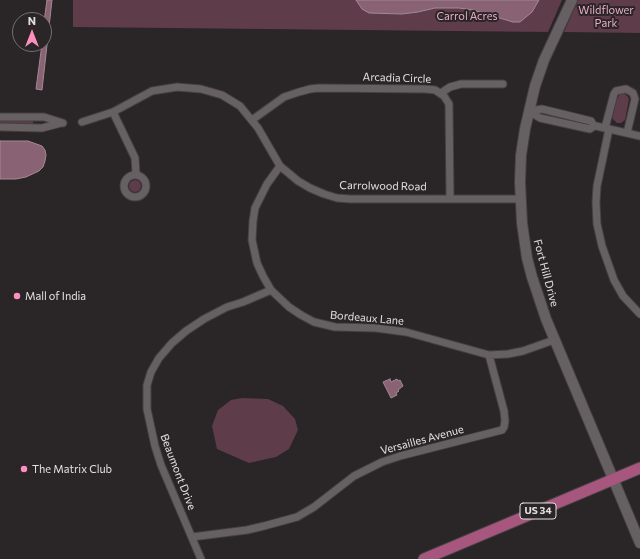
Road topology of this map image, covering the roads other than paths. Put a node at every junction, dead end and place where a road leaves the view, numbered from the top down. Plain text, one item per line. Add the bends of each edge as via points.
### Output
1 (572, 0) edge
2 (503, 84) dead end
3 (441, 93) junction
4 (529, 111) junction
5 (113, 112) junction
6 (0, 117) edge
7 (252, 120) junction
8 (82, 122) dead end
9 (0, 127) edge
10 (607, 128) junction
11 (628, 133) junction
12 (640, 136) edge
13 (280, 166) junction
14 (136, 174) dead end
15 (450, 198) junction
16 (520, 198) junction
17 (271, 290) junction
18 (640, 314) edge
19 (554, 340) junction
20 (489, 355) junction
21 (640, 468) edge
22 (614, 479) junction
23 (192, 537) junction
24 (640, 543) edge
25 (202, 559) edge
26 (424, 559) edge

1 - 4 street, Fort Hill Drive via 544,60
2 - 3 street via 460,84
3 - 7 street, Arcadia Circle via 425,88 318,88 284,97
3 - 15 street, Arcadia Circle via 450,109
4 - 10 street via 540,118 590,128
4 - 16 street, Fort Hill Drive via 521,155
5 - 7 street, Carrolwood Road via 152,91 188,87 222,95 240,106
5 - 8 street, Carrolwood Road
5 - 14 street via 135,158
6 - 9 street via 44,117 63,122 42,128
7 - 13 street, Carrolwood Road
10 - 11 street
10 - 11 street via 614,94 626,89 633,93 635,98
10 - 18 street via 597,186 598,224 602,246 614,280 623,296
11 - 12 street
13 - 15 street, Carrolwood Road via 310,188 337,198
13 - 17 street, Bordeaux Lane via 261,194 252,232 255,256
15 - 16 street, Carrolwood Road
16 - 19 street, Fort Hill Drive via 527,258 538,298
17 - 20 street, Bordeaux Lane via 289,307 325,326 394,329
17 - 23 street, Beaumont Drive via 227,307 198,323 172,343 159,358 147,384 146,398 154,446
19 - 20 street, Bordeaux Lane via 523,351
19 - 22 street, Fort Hill Drive
20 - 23 street, Versailles Avenue via 504,411 505,421 502,430 382,462 354,476 314,507 271,525
21 - 22 main road, US 34
22 - 24 street, Fort Hill Drive
22 - 26 main road, US 34
23 - 25 street, Beaumont Drive

